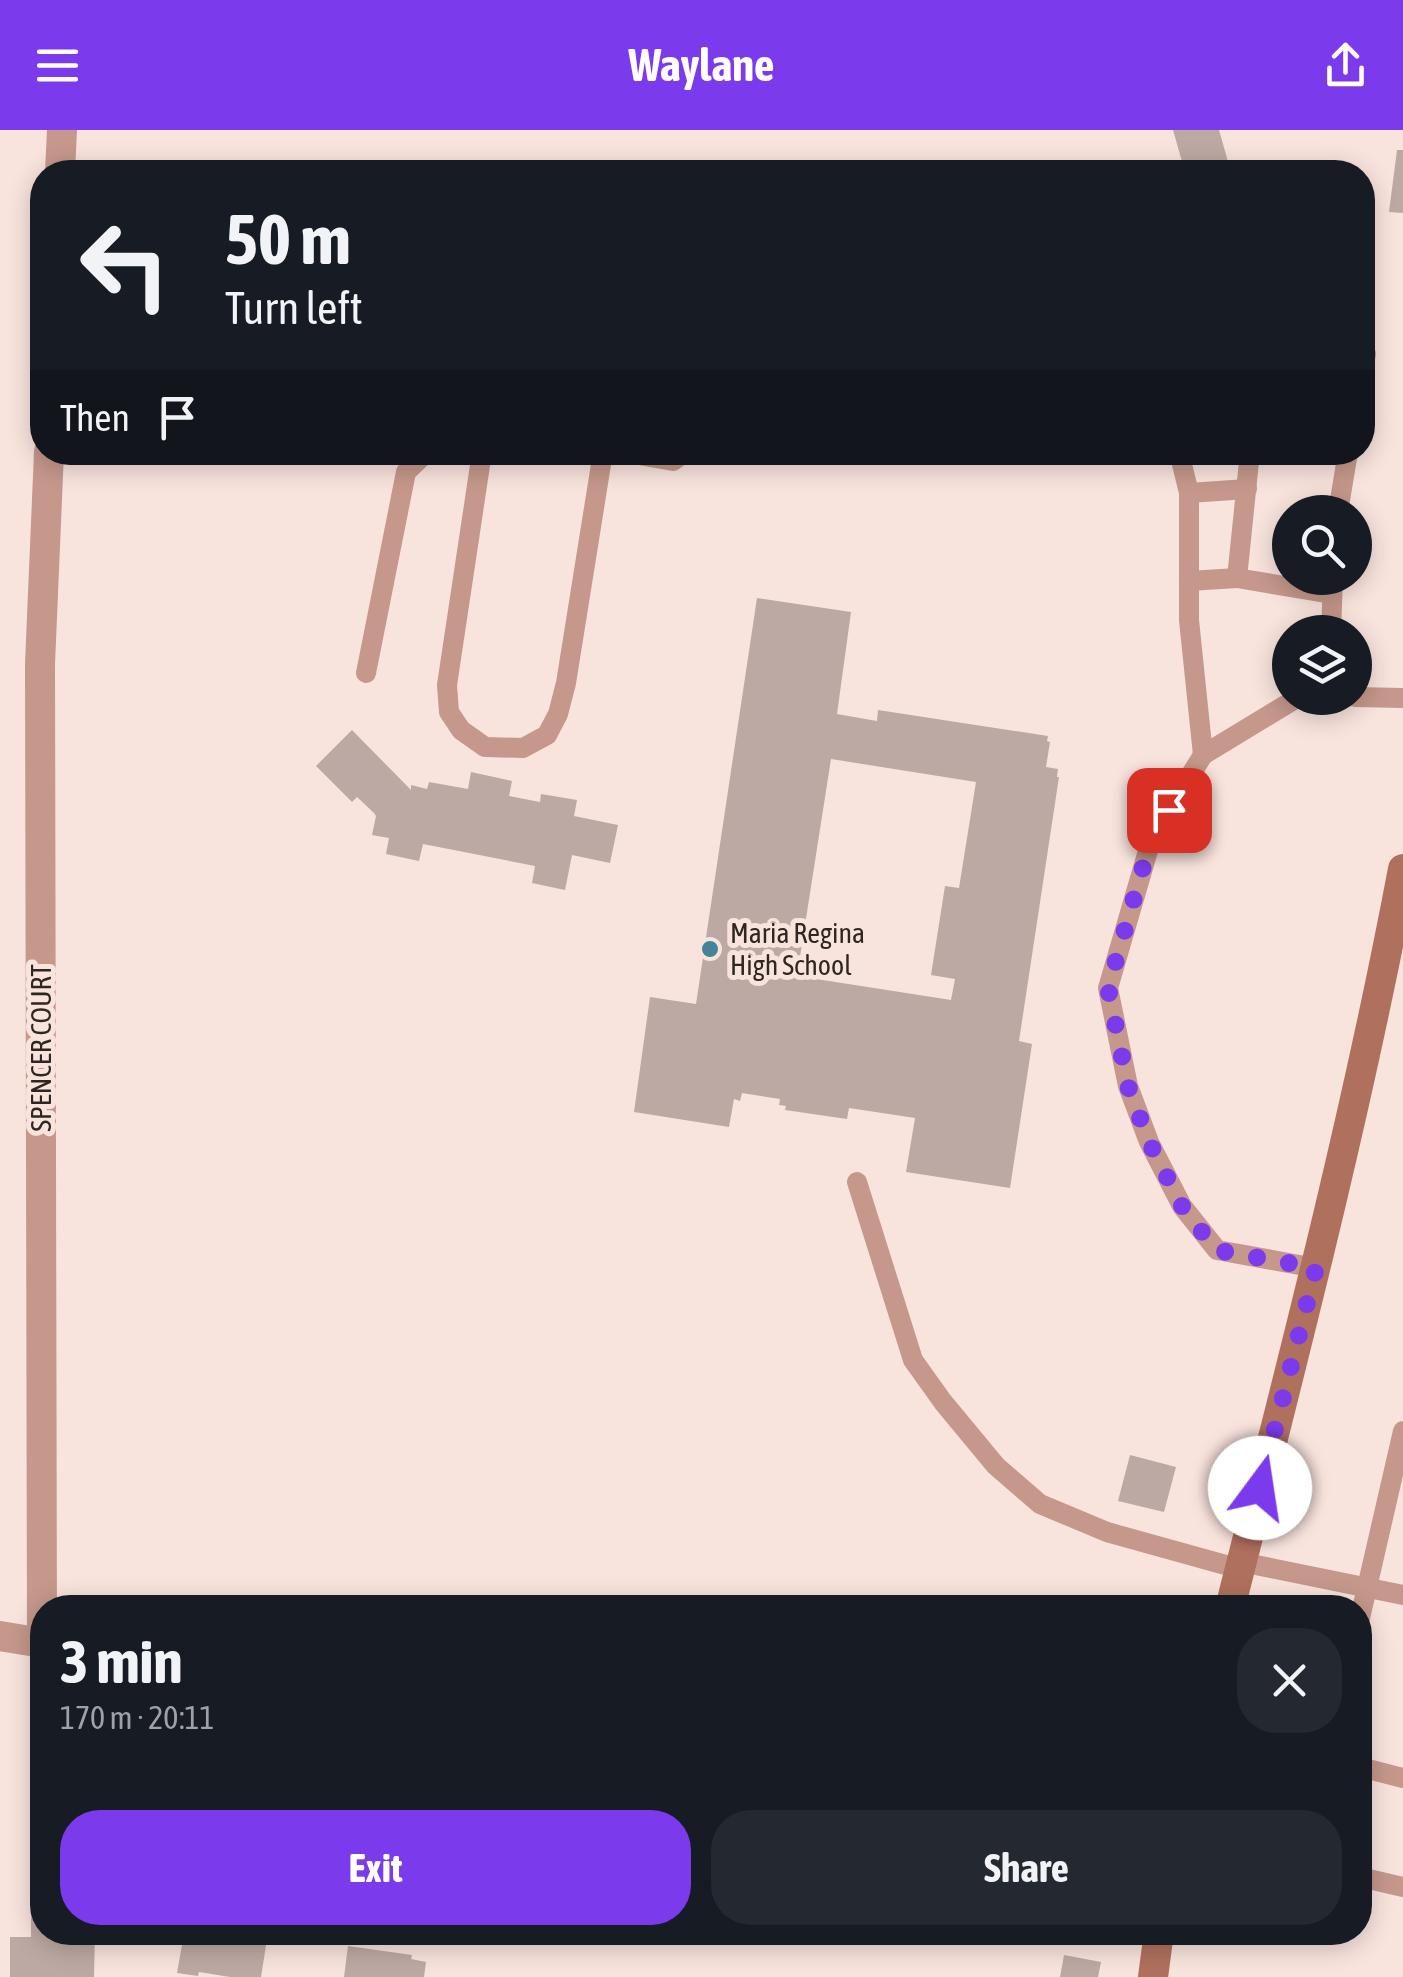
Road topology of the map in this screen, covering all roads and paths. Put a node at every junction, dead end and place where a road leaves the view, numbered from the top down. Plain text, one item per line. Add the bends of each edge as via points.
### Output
1 (62, 130) edge
2 (61, 160) edge
3 (48, 465) edge
4 (413, 465) edge
5 (480, 465) edge
6 (601, 465) edge
7 (1182, 465) edge
8 (1249, 465) edge
9 (1346, 465) edge
10 (1247, 489) junction
11 (1189, 493) junction
12 (1341, 495) edge
13 (1237, 578) junction
14 (1189, 580) junction
15 (1272, 581) edge
16 (366, 674) dead end
17 (1372, 697) edge
18 (1403, 698) edge
19 (1272, 713) edge
20 (1202, 755) junction
21 (1403, 870) edge
22 (857, 1182) dead end
23 (1316, 1268) junction
24 (1403, 1431) edge
25 (1241, 1565) junction
26 (1366, 1588) junction
27 (42, 1595) edge
28 (1233, 1595) edge
29 (1365, 1595) edge
30 (1403, 1595) edge
31 (0, 1636) edge
32 (30, 1641) edge
33 (1372, 1770) edge
34 (1403, 1778) edge
35 (1372, 1880) edge
36 (1403, 1887) edge
37 (1157, 1945) edge
38 (1152, 1977) edge

1 - 2 street
3 - 27 street, SPENCER COURT via 40,664
4 - 16 lane via 406,472
5 - 6 lane via 447,685 449,712 485,747 504,748 523,748 547,736 558,714
7 - 11 lane
8 - 10 lane
9 - 12 lane
10 - 11 lane
10 - 13 lane
11 - 14 lane
13 - 14 lane
13 - 15 lane
14 - 20 lane
17 - 18 lane
19 - 20 lane
20 - 23 lane via 1152,836 1108,988 1128,1086 1182,1206 1216,1250
21 - 23 main road
22 - 25 lane via 913,1360 996,1466 1040,1504 1107,1532
23 - 25 main road
24 - 26 lane
25 - 26 lane
25 - 28 main road
26 - 29 lane
26 - 30 lane
31 - 32 street
33 - 34 lane
35 - 36 lane
37 - 38 main road

